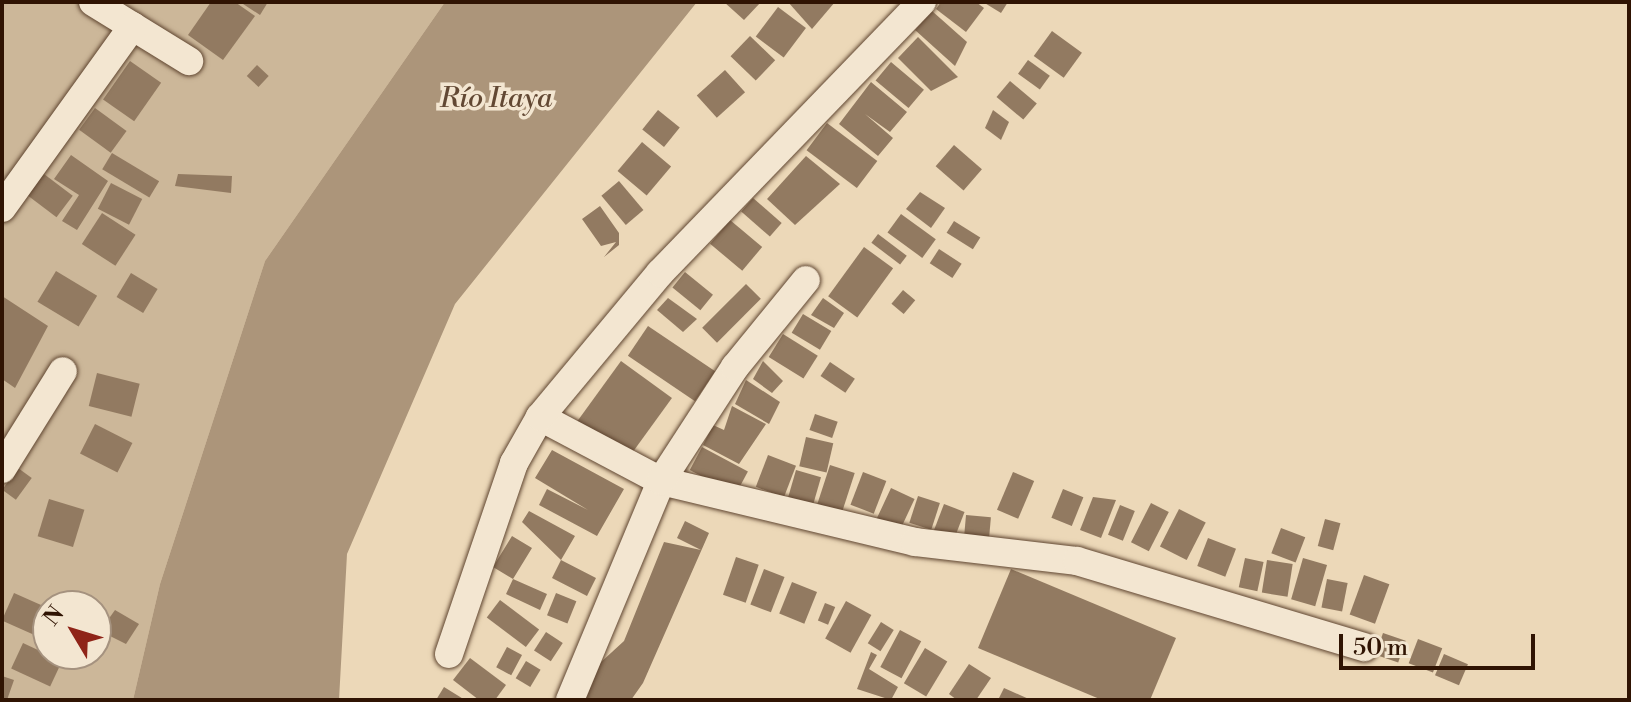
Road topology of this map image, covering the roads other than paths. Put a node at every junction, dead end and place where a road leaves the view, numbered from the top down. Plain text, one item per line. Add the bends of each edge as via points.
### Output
1 (93, 2) edge
2 (922, 2) edge
3 (133, 26) junction
4 (189, 61) dead end
5 (2, 208) edge
6 (806, 280) dead end
7 (63, 371) dead end
8 (540, 417) junction
9 (2, 469) edge
10 (661, 481) junction
11 (1364, 647) dead end
12 (449, 654) dead end
13 (570, 700) edge

1 - 3 street
2 - 8 street via 660,273
3 - 4 street
3 - 5 street
6 - 10 street via 735,367
7 - 9 street
8 - 10 street
8 - 12 street via 514,463
10 - 11 street via 915,542 1077,561
10 - 13 street

